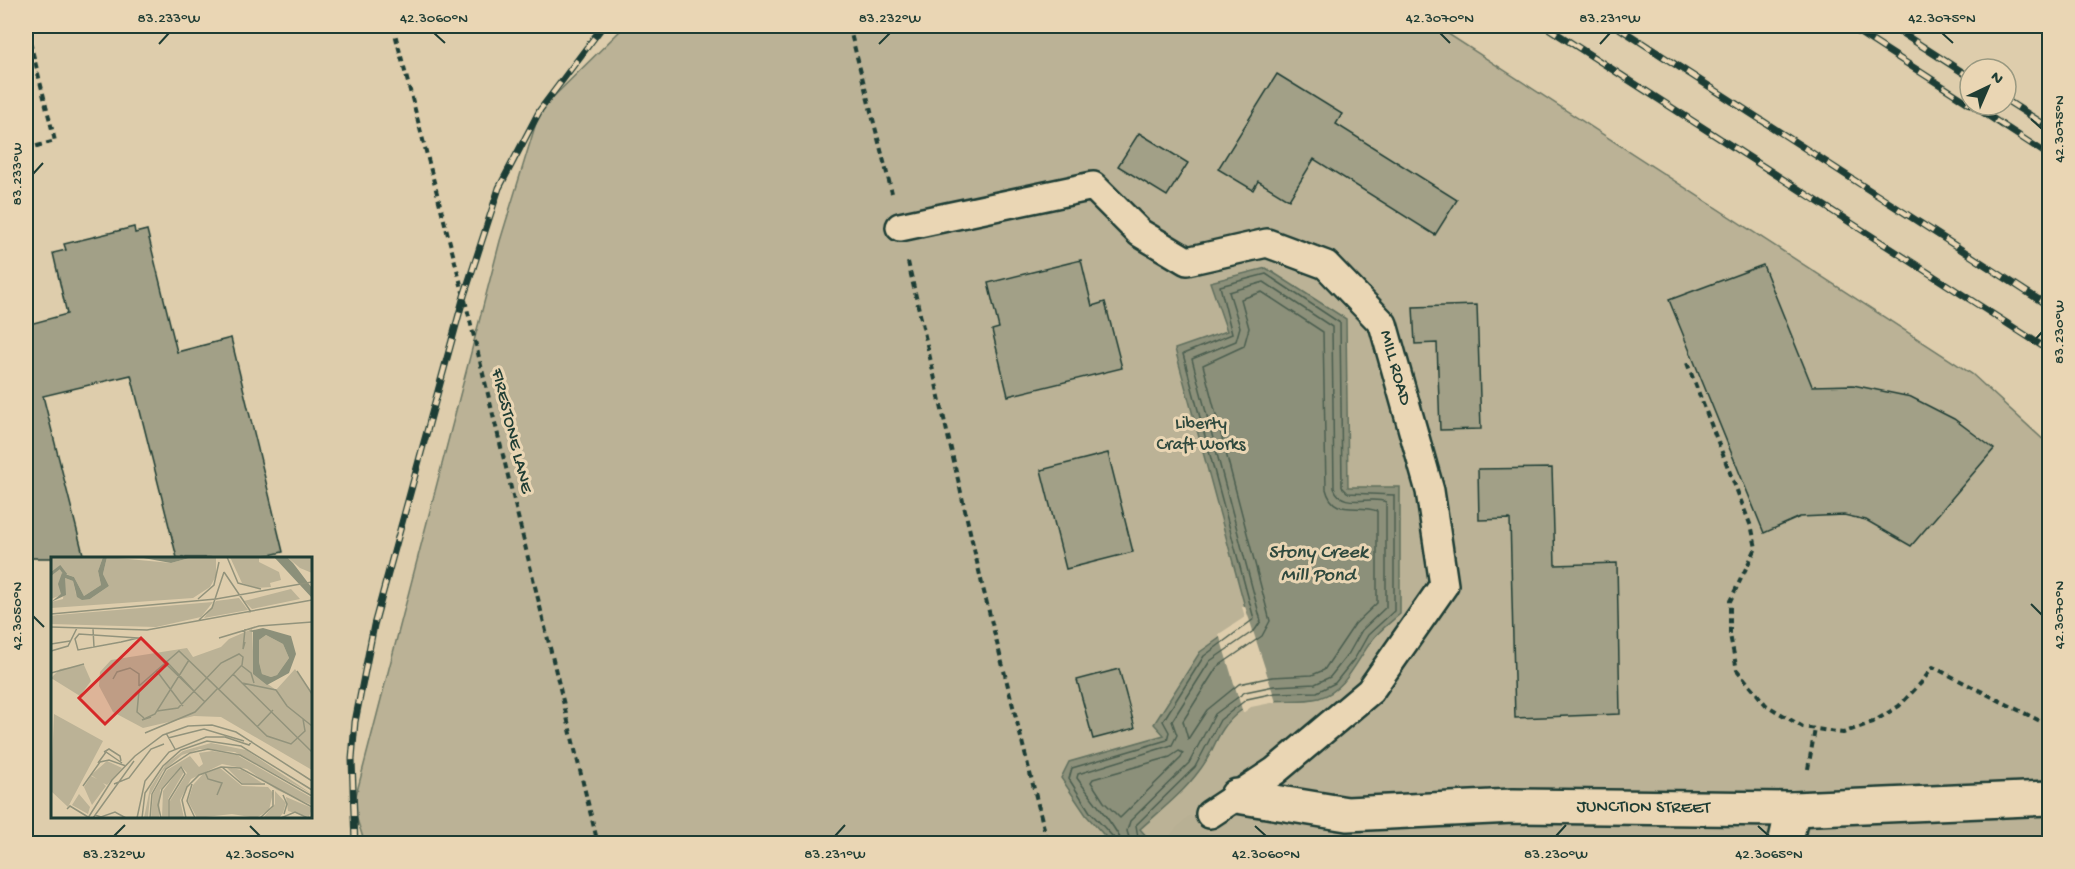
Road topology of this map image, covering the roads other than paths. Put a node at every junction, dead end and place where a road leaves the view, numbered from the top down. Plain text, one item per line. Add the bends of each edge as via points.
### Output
1 (900, 227) road end
2 (1238, 796) junction
3 (2049, 798) edge
4 (1793, 809) junction
5 (1210, 814) tunnel mouth
6 (1785, 843) edge

1 - 2 street, MILL ROAD via 1093,186 1140,233 1186,261 1267,243 1326,265 1383,324 1430,491 1444,585 1370,691 1275,771
2 - 4 street, JUNCTION STREET via 1347,814 1513,806
2 - 5 street, MILL ROAD
3 - 4 street, JUNCTION STREET
4 - 6 street

